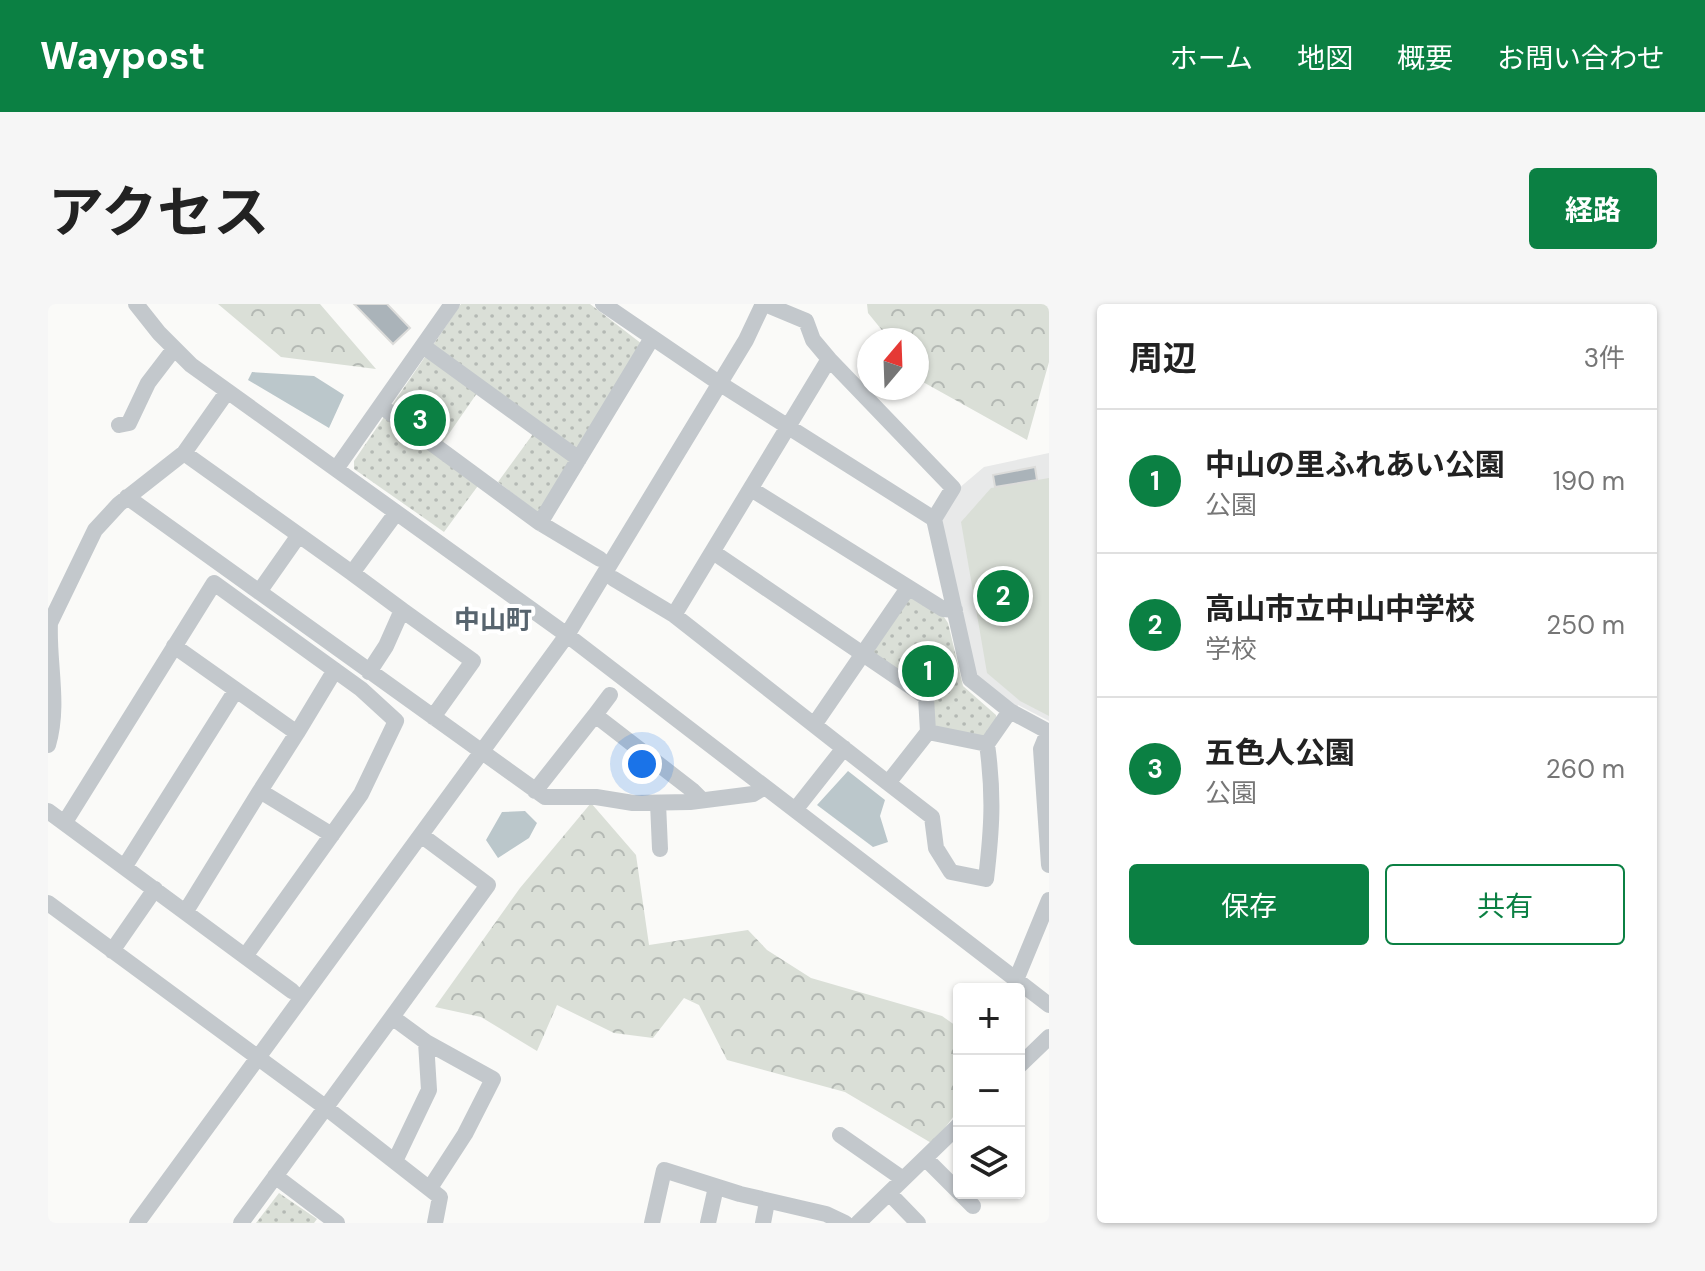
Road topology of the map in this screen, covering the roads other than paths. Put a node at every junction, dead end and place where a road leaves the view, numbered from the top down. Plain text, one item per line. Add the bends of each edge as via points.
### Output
1 (136, 304) edge
2 (452, 304) edge
3 (603, 304) edge
4 (767, 305) edge
5 (652, 338) junction
6 (423, 346) junction
7 (174, 349) junction
8 (829, 359) junction
9 (719, 383) junction
10 (227, 392) junction
11 (381, 406) junction
12 (119, 425) dead end
13 (788, 427) junction
14 (184, 453) junction
15 (579, 459) junction
16 (336, 469) junction
17 (751, 489) junction
18 (127, 497) junction
19 (396, 513) junction
20 (934, 519) junction
21 (540, 523) junction
22 (299, 535) junction
23 (713, 552) junction
24 (600, 559) dead end
25 (352, 573) junction
26 (614, 579) dead end
27 (908, 588) junction
28 (259, 592) junction
29 (402, 610) junction
30 (955, 610) junction
31 (674, 615) junction
32 (567, 635) junction
33 (174, 646) junction
34 (863, 654) junction
35 (335, 670) junction
36 (369, 672) junction
37 (236, 690) junction
38 (610, 695) dead end
39 (1010, 711) junction
40 (595, 715) junction
41 (433, 717) junction
42 (814, 725) junction
43 (928, 732) junction
44 (1048, 732) edge
45 (297, 733) junction
46 (987, 744) junction
47 (48, 745) edge
48 (844, 748) junction
49 (481, 752) junction
50 (888, 783) junction
51 (765, 787) junction
52 (260, 791) junction
53 (535, 791) junction
54 (1047, 799) edge
55 (702, 800) junction
56 (658, 803) junction
57 (795, 810) junction
58 (48, 811) edge
59 (65, 822) junction
60 (332, 835) junction
61 (421, 835) junction
62 (660, 849) dead end
63 (1049, 863) edge
64 (125, 866) junction
65 (155, 889) junction
66 (1049, 900) edge
67 (48, 903) edge
68 (186, 911) junction
69 (112, 951) junction
70 (246, 955) junction
71 (1016, 980) junction
72 (292, 991) dead end
73 (1049, 1005) edge
74 (392, 1017) junction
75 (1049, 1037) edge
76 (426, 1042) junction
77 (257, 1057) junction
78 (1025, 1060) edge
79 (325, 1107) junction
80 (957, 1127) edge
81 (840, 1135) dead end
82 (925, 1158) junction
83 (395, 1161) junction
84 (275, 1176) junction
85 (903, 1179) junction
86 (953, 1185) edge
87 (716, 1187) junction
88 (430, 1188) junction
89 (889, 1193) junction
90 (966, 1199) edge
91 (767, 1202) junction
92 (973, 1206) dead end
93 (137, 1223) edge
94 (241, 1223) edge
95 (337, 1223) edge
96 (435, 1223) edge
97 (652, 1223) edge
98 (708, 1223) edge
99 (763, 1223) edge
100 (845, 1223) edge
101 (858, 1223) edge
102 (918, 1223) edge

1 - 7 street
2 - 6 street
3 - 5 street
4 - 8 street via 806,321
4 - 9 street
5 - 9 street
5 - 15 street
6 - 11 street
6 - 15 street
7 - 10 street
7 - 12 street via 148,383 129,423
8 - 13 street
8 - 20 street via 953,488
9 - 13 street
9 - 32 street
10 - 14 street
10 - 16 street
11 - 16 street
11 - 21 street
13 - 17 street
13 - 20 street
14 - 18 street
14 - 22 street
15 - 21 street
16 - 19 street
17 - 23 street
17 - 27 street
18 - 28 street
18 - 47 street via 95,530 50,623 54,696
19 - 25 street
19 - 32 street
20 - 30 street
21 - 24 street
22 - 25 street
22 - 28 street
23 - 31 street
23 - 34 street
25 - 29 street
26 - 31 street
27 - 30 street via 943,609
27 - 34 street
28 - 36 street
29 - 36 street
29 - 41 street via 473,661
30 - 39 street via 970,679
31 - 42 street
32 - 49 street
32 - 51 street
33 - 35 street via 214,583
33 - 37 street
33 - 59 street
34 - 42 street
34 - 43 street via 926,697
35 - 45 street
35 - 60 street via 396,721 361,794
36 - 41 street
37 - 45 street
37 - 64 street
38 - 40 street
39 - 44 street
39 - 46 street
40 - 53 street
40 - 55 street
41 - 49 street
42 - 48 street
43 - 46 street
43 - 50 street
44 - 54 street via 1041,749
45 - 52 street
46 - 50 street via 993,811 986,879 951,872 936,848 932,817
48 - 50 street
48 - 57 street
49 - 53 street
49 - 61 street
51 - 55 street via 753,794
51 - 57 street
52 - 60 street
52 - 68 street
53 - 56 street via 545,797
54 - 63 street
55 - 56 street
56 - 62 street
57 - 71 street
58 - 59 street
59 - 64 street
60 - 70 street
61 - 74 street via 488,885
61 - 77 street
64 - 65 street
65 - 68 street
65 - 69 street
66 - 71 street
67 - 69 street
68 - 70 street
69 - 77 street
70 - 72 street
71 - 73 street
74 - 76 street
74 - 79 street
75 - 78 street
76 - 83 street via 429,1090
76 - 88 street via 493,1079
77 - 79 street
77 - 93 street
79 - 83 street
79 - 84 street
80 - 82 street
81 - 85 street
82 - 85 street
82 - 86 street
83 - 88 street
84 - 94 street
84 - 95 street
85 - 89 street
87 - 91 street
87 - 97 street via 664,1170
87 - 98 street
88 - 96 street via 440,1197
89 - 101 street
89 - 102 street
90 - 92 street
91 - 99 street
91 - 100 street

